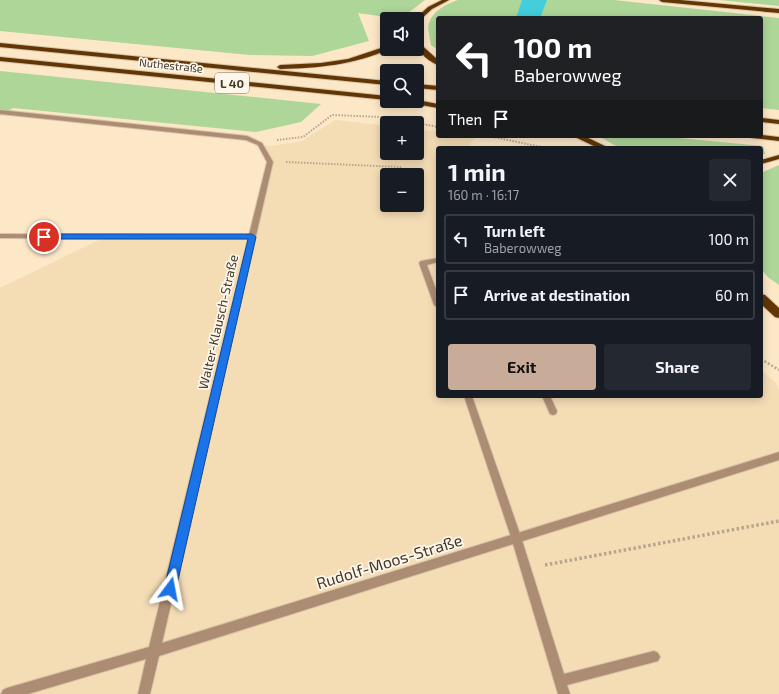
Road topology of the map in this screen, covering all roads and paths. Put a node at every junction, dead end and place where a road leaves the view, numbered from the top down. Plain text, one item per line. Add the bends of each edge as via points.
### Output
1 (446, 0) edge
2 (662, 0) edge
3 (779, 12) edge
4 (424, 14) edge
5 (0, 46) edge
6 (380, 51) edge
7 (424, 51) edge
8 (0, 59) edge
9 (436, 62) edge
10 (232, 68) junction
11 (380, 83) edge
12 (424, 87) edge
13 (436, 88) edge
14 (380, 97) edge
15 (424, 103) edge
16 (436, 105) edge
17 (0, 112) edge
18 (380, 117) edge
19 (763, 120) edge
20 (779, 122) edge
21 (424, 124) edge
22 (436, 127) edge
23 (763, 137) edge
24 (498, 138) edge
25 (582, 138) edge
26 (779, 139) edge
27 (260, 144) junction
28 (536, 146) edge
29 (600, 146) edge
30 (779, 157) edge
31 (763, 161) edge
32 (270, 162) junction
33 (402, 168) edge
34 (0, 236) edge
35 (252, 237) junction
36 (436, 260) edge
37 (436, 299) edge
38 (763, 300) edge
39 (779, 314) edge
40 (763, 360) edge
41 (779, 370) edge
42 (469, 398) edge
43 (547, 398) edge
44 (554, 411) dead end
45 (779, 456) edge
46 (779, 521) edge
47 (516, 537) junction
48 (525, 568) junction
49 (155, 651) junction
50 (654, 657) dead end
51 (560, 681) junction
52 (7, 694) edge
53 (144, 694) edge
54 (564, 694) edge

1 - 4 highway
2 - 3 highway
5 - 10 highway, Nuthestraße / L 40
6 - 10 highway via 358,59 327,65
7 - 9 highway
8 - 14 highway, Nuthestraße / L 40
10 - 11 highway, Nuthestraße / L 40
12 - 13 highway
15 - 16 highway
17 - 27 street via 248,138
18 - 27 path via 332,116 303,137
19 - 20 highway
21 - 22 path
23 - 26 highway
24 - 28 path
25 - 29 highway
27 - 32 street
30 - 31 highway
32 - 33 path
32 - 35 street, Walter-Klausch-Straße
34 - 35 street
35 - 49 street, Walter-Klausch-Straße
36 - 37 street via 423,263
38 - 39 highway
40 - 41 path
42 - 47 street
43 - 44 street
45 - 47 street, Rudolf-Moos-Straße
46 - 48 path
47 - 48 street
47 - 49 street, Rudolf-Moos-Straße
48 - 51 street
49 - 52 street, Rudolf-Moos-Straße
49 - 53 street, Walter-Klausch-Straße
50 - 51 street
51 - 54 street

